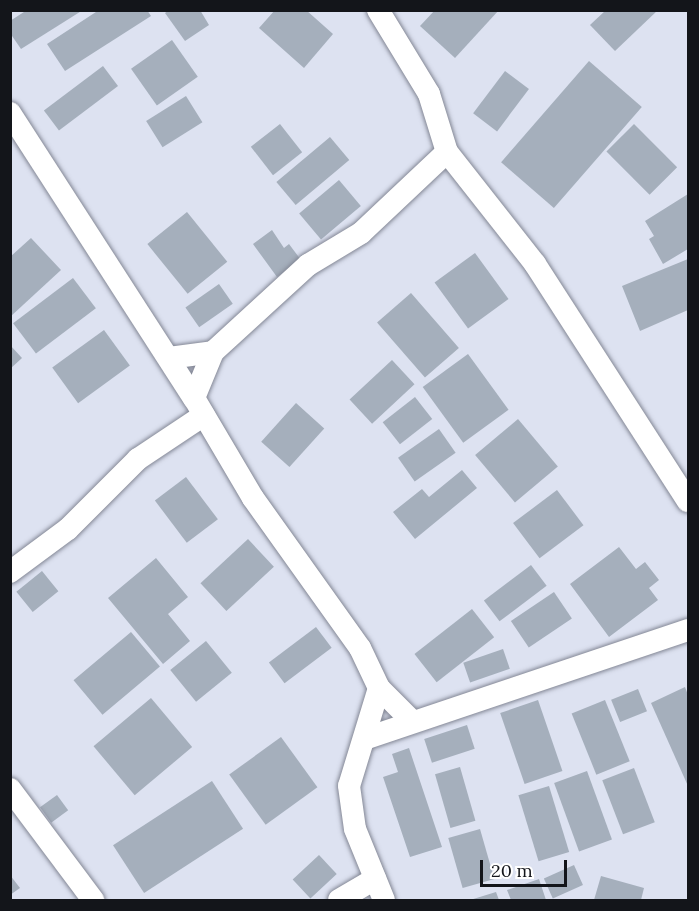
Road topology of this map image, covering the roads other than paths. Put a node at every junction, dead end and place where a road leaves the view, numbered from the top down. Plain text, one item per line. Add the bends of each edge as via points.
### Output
1 (378, 10) edge
2 (13, 124) edge
3 (447, 153) junction
4 (213, 352) junction
5 (169, 358) junction
6 (199, 406) junction
7 (688, 501) edge
8 (10, 572) edge
9 (688, 630) edge
10 (379, 688) junction
11 (412, 721) junction
12 (367, 738) junction
13 (10, 789) edge
14 (375, 879) junction
15 (93, 900) edge
16 (339, 900) edge
17 (384, 900) edge

1 - 3 street via 429,94
2 - 5 street
3 - 4 street via 361,232 308,265
3 - 7 street via 535,264
4 - 5 street
4 - 6 street
5 - 6 street
6 - 8 street via 138,459 68,529
6 - 10 street via 253,498 360,648
9 - 11 street
10 - 11 street
10 - 12 street
11 - 12 street
12 - 14 street via 356,756 350,786 355,829
13 - 15 street
14 - 16 street
14 - 17 street

